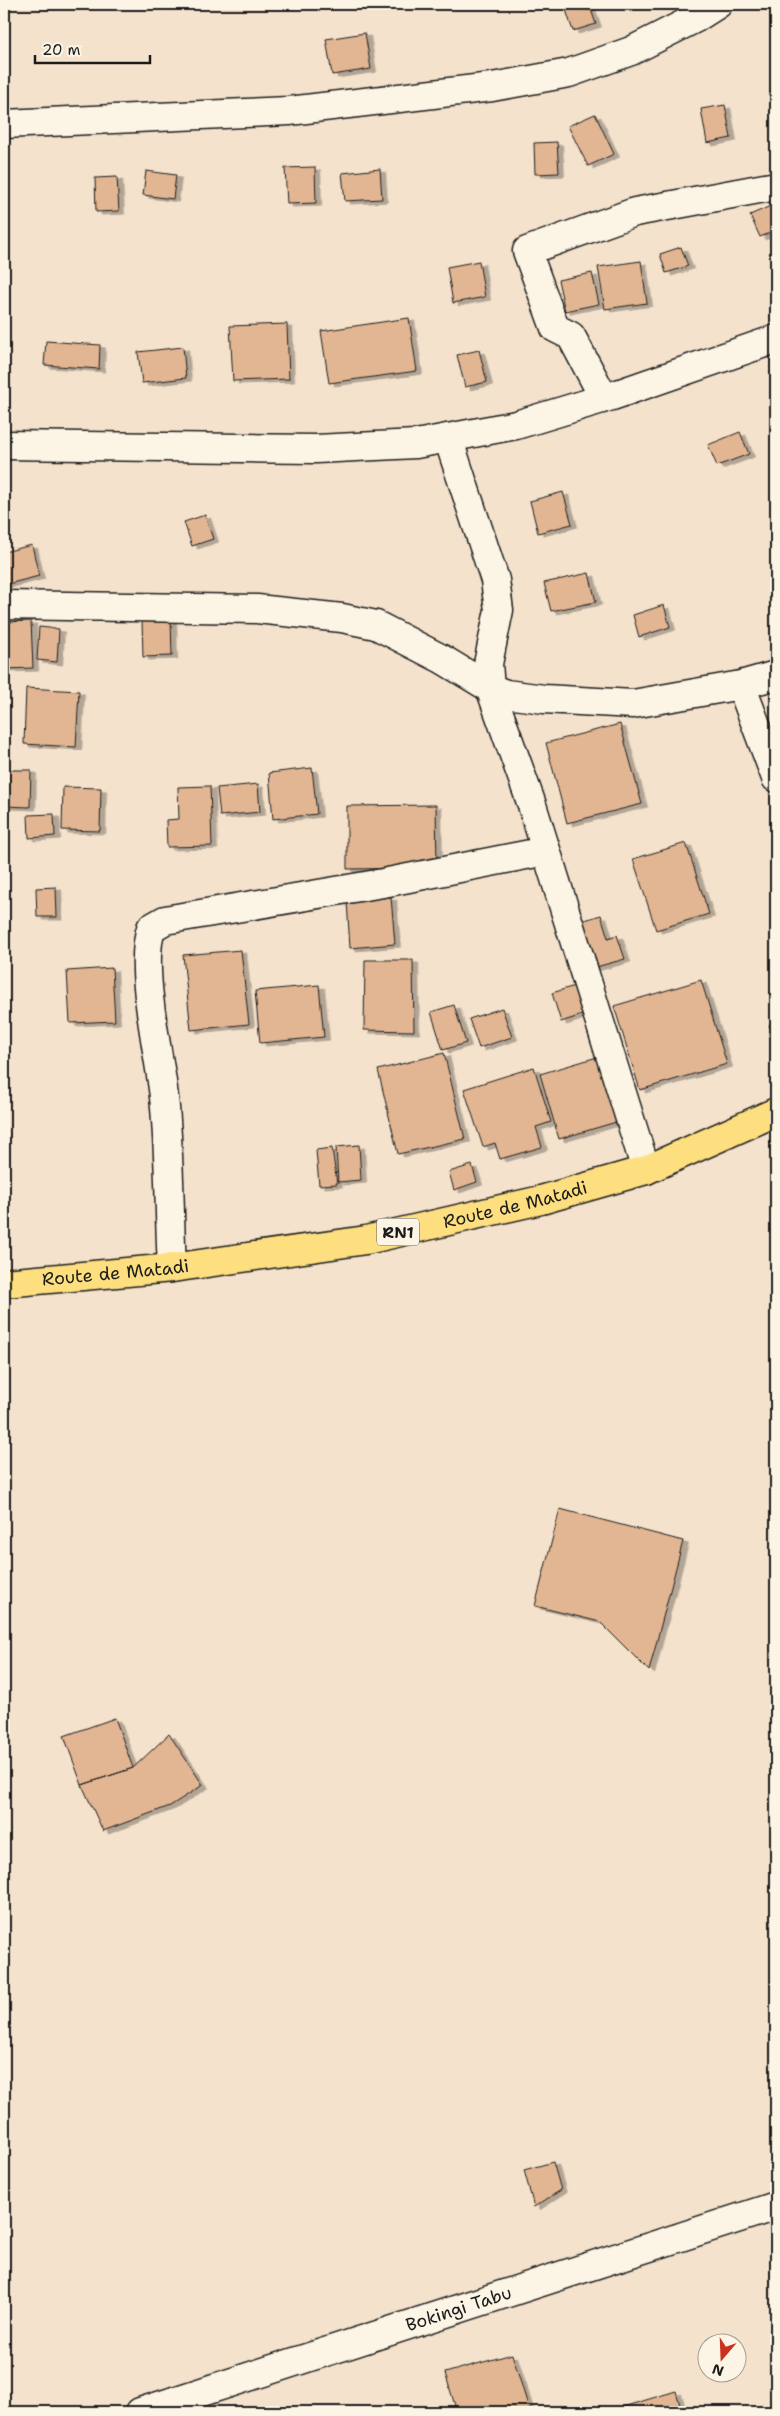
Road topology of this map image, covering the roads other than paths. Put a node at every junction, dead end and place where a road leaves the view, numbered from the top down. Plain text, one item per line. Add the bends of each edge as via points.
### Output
1 (718, 4) edge
2 (4, 124) edge
3 (776, 186) edge
4 (776, 339) edge
5 (604, 398) junction
6 (448, 438) junction
7 (4, 445) edge
8 (4, 605) edge
9 (776, 675) edge
10 (741, 685) junction
11 (490, 688) junction
12 (776, 778) edge
13 (546, 852) junction
14 (776, 1112) edge
15 (646, 1170) junction
16 (172, 1268) junction
17 (4, 1283) edge
18 (776, 2206) edge
19 (140, 2412) edge

1 - 2 street via 631,51 569,73 492,87 289,111
3 - 5 street via 635,212 528,251 555,328 571,336
4 - 5 street
5 - 6 street via 516,426
6 - 7 street via 416,444 316,449
6 - 11 street via 495,580 499,610 488,664
8 - 11 street via 257,608 342,618 376,625
9 - 10 street
10 - 11 street via 633,704 544,699 506,694
10 - 12 street
11 - 13 street
13 - 15 street
13 - 16 street via 165,920 151,928 146,944 147,972 164,1098
14 - 15 highway, Route de Matadi / RN1
15 - 16 highway, Route de Matadi / RN1 via 541,1200 366,1240
16 - 17 highway, Route de Matadi / RN1
18 - 19 street, Bokingi Tabu

